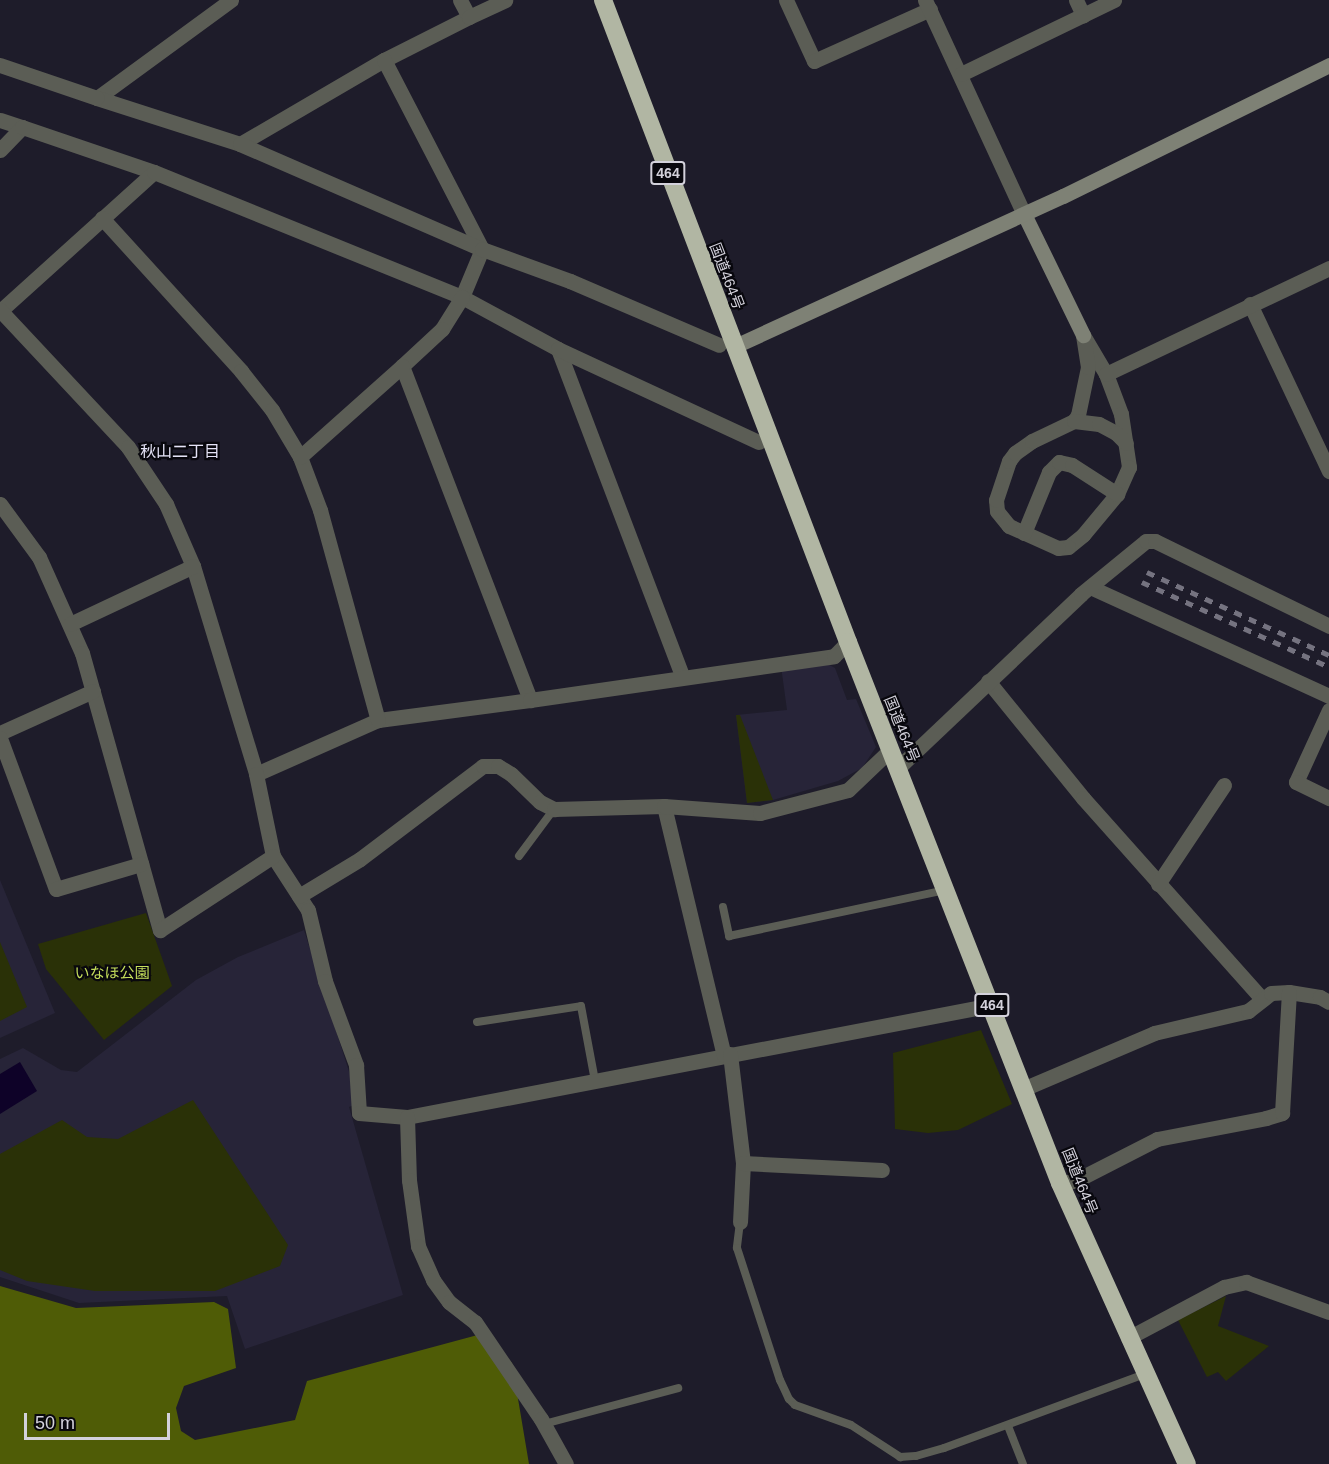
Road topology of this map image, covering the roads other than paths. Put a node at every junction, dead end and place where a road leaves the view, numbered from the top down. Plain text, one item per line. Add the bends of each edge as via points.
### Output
1 (231, 0) edge
2 (460, 0) edge
3 (505, 0) edge
4 (603, 0) edge
5 (786, 0) edge
6 (1076, 0) edge
7 (1114, 0) edge
8 (928, 4) edge
9 (1083, 15) junction
10 (469, 17) junction
11 (384, 60) junction
12 (0, 65) edge
13 (1329, 65) edge
14 (961, 74) junction
15 (97, 98) junction
16 (0, 120) edge
17 (22, 127) junction
18 (240, 144) junction
19 (0, 150) edge
20 (154, 172) junction
21 (1024, 214) junction
22 (102, 218) junction
23 (482, 249) junction
24 (1329, 268) edge
25 (462, 297) junction
26 (1250, 304) junction
27 (0, 311) edge
28 (1083, 335) junction
29 (727, 345) junction
30 (558, 350) junction
31 (402, 366) junction
32 (1106, 374) junction
33 (1074, 421) junction
34 (758, 442) dead end
35 (1126, 442) junction
36 (300, 457) junction
37 (1329, 471) edge
38 (1117, 494) junction
39 (0, 504) edge
40 (1024, 533) junction
41 (193, 566) junction
42 (1090, 587) junction
43 (70, 624) junction
44 (1329, 626) edge
45 (848, 642) junction
46 (682, 676) junction
47 (988, 681) junction
48 (93, 691) junction
49 (1329, 696) edge
50 (530, 700) junction
51 (1329, 710) edge
52 (378, 720) junction
53 (0, 735) edge
54 (891, 749) junction
55 (898, 767) junction
56 (256, 774) junction
57 (1224, 785) dead end
58 (1329, 798) edge
59 (664, 806) junction
60 (554, 809) junction
61 (273, 856) junction
62 (519, 856) dead end
63 (141, 864) junction
64 (1158, 884) junction
65 (947, 890) junction
66 (299, 896) junction
67 (723, 907) dead end
68 (1289, 992) junction
69 (1262, 999) junction
70 (1329, 1002) edge
71 (992, 1005) junction
72 (477, 1022) dead end
73 (727, 1055) junction
74 (596, 1083) junction
75 (1023, 1089) junction
76 (406, 1118) junction
77 (743, 1163) junction
78 (882, 1170) dead end
79 (1060, 1183) junction
80 (740, 1222) joint
81 (1329, 1312) edge
82 (1128, 1338) junction
83 (1145, 1374) junction
84 (678, 1388) dead end
85 (544, 1425) junction
86 (1008, 1426) junction
87 (566, 1464) edge
88 (1023, 1464) edge
89 (1187, 1464) edge

1 - 15 street
2 - 10 street
3 - 10 street
4 - 29 highway, 国道464号 / 464
5 - 8 street via 814,62
6 - 9 street
7 - 9 street
8 - 14 street
9 - 14 street
10 - 11 street
11 - 18 street
11 - 23 street
12 - 15 street
13 - 21 street
14 - 21 street
15 - 18 street
16 - 17 street
17 - 19 street
17 - 20 street
18 - 23 street
20 - 22 street
20 - 25 street
21 - 28 street
21 - 29 street
22 - 27 street
22 - 36 street via 241,371 272,410
23 - 25 street
23 - 29 street
24 - 26 street
25 - 30 street
25 - 31 street via 442,329
26 - 32 street
26 - 37 street
27 - 41 street via 128,447 166,504
28 - 32 street
28 - 33 street via 1088,367
29 - 45 highway, 国道464号 / 464
30 - 34 street
30 - 46 street
31 - 36 street
31 - 50 street
32 - 35 street via 1121,414
33 - 35 street via 1086,420 1108,427
33 - 40 street via 1021,446 1009,461 997,492 997,511 1002,520
35 - 38 street via 1129,467
36 - 52 street via 320,510
38 - 40 street via 1068,547 1058,548
38 - 40 street via 1072,465 1059,462 1049,472
39 - 43 street via 39,557
41 - 43 street
41 - 56 street
42 - 44 street via 1130,552 1146,541 1155,541
42 - 47 street
42 - 49 street
43 - 48 street
45 - 46 street via 834,656
45 - 54 highway, 国道464号 / 464
46 - 50 street
47 - 55 street
47 - 64 street
48 - 53 street
48 - 63 street
50 - 52 street
51 - 58 street via 1296,782
52 - 56 street
53 - 63 street via 56,889
54 - 55 highway, 国道464号 / 464
54 - 59 street via 848,790 807,803 760,813
55 - 65 highway, 国道464号 / 464
56 - 61 street
57 - 64 street
59 - 60 street
59 - 73 street
60 - 62 lane
60 - 66 street via 498,766 483,766 360,859
61 - 63 street via 160,930
61 - 66 street
64 - 69 street
65 - 67 lane via 729,936
65 - 71 highway, 国道464号 / 464
66 - 76 street via 308,910 325,981 356,1065 359,1113
68 - 69 street via 1271,993
68 - 70 street
68 - 79 street via 1282,1113 1157,1139 1075,1181
69 - 75 street via 1248,1011 1154,1033
71 - 73 street
71 - 75 highway, 国道464号 / 464
72 - 74 lane via 581,1006
73 - 74 street
73 - 77 street
74 - 76 street
75 - 79 highway, 国道464号 / 464
76 - 85 street via 418,1246 433,1280 449,1302 475,1322
77 - 78 street
77 - 80 street
79 - 82 highway, 国道464号 / 464
80 - 86 lane via 737,1248 780,1380 795,1405 851,1425 900,1457 944,1448
81 - 82 street via 1246,1282 1224,1287
82 - 83 highway, 国道464号 / 464
83 - 86 lane
83 - 89 highway, 国道464号 / 464
84 - 85 lane
85 - 87 street
86 - 88 lane

